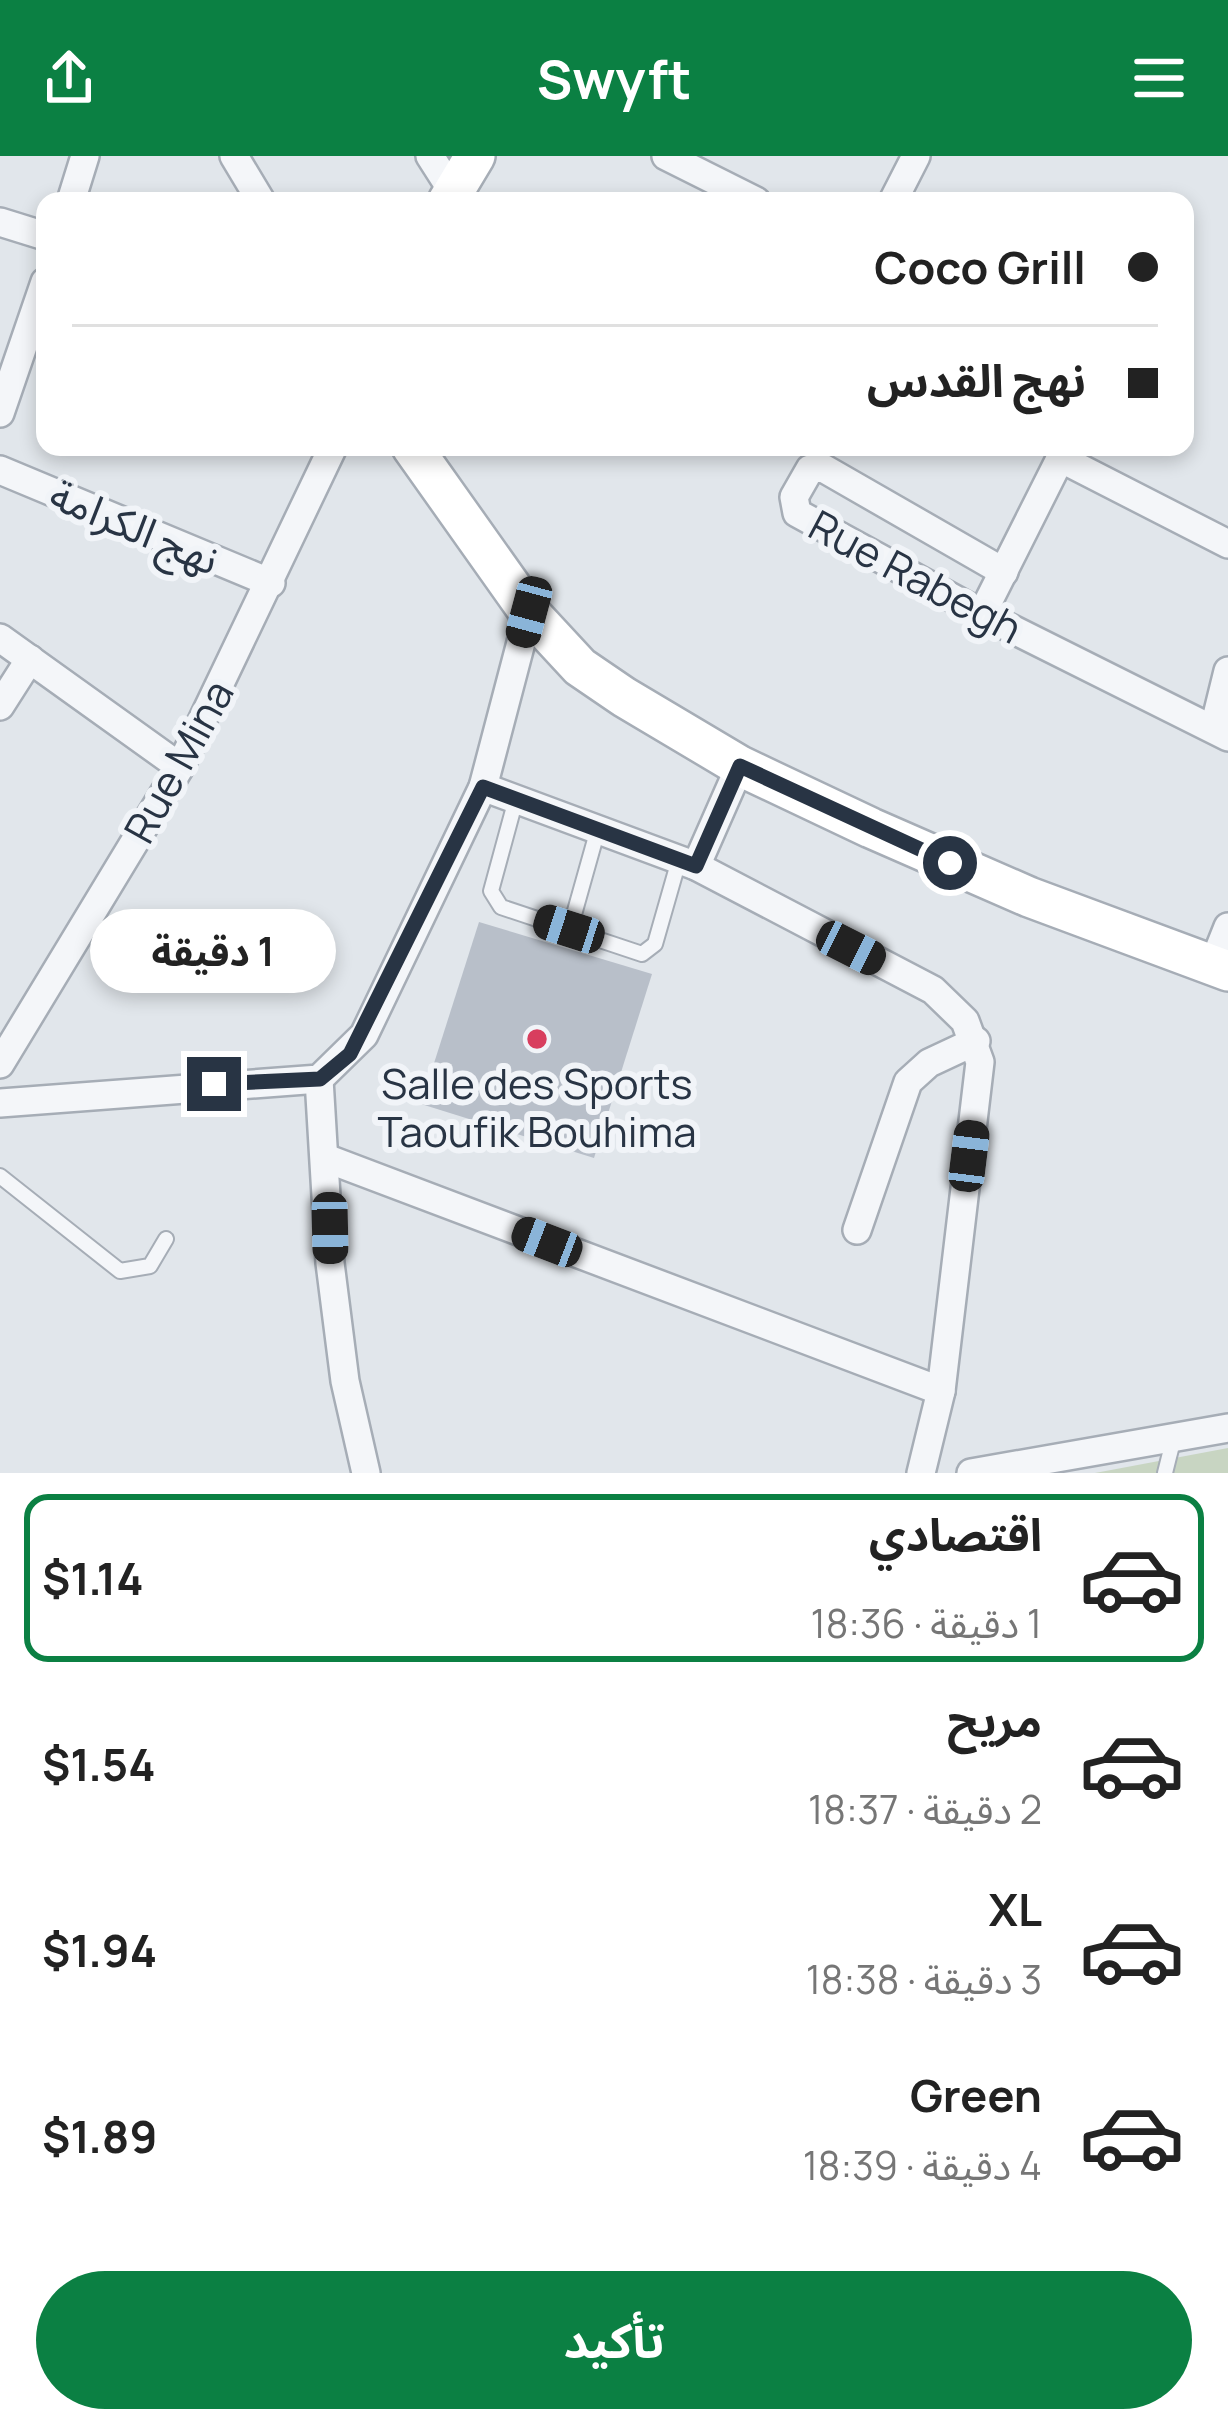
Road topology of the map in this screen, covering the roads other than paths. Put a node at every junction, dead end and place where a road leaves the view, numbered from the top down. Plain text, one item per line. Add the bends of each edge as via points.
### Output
1 (85, 156) edge
2 (233, 156) edge
3 (430, 156) edge
4 (475, 156) edge
5 (666, 156) edge
6 (916, 156) edge
7 (74, 192) edge
8 (255, 192) edge
9 (448, 192) edge
10 (453, 192) edge
11 (737, 192) edge
12 (898, 192) edge
13 (0, 222) edge
14 (36, 233) edge
15 (36, 309) edge
16 (0, 413) edge
17 (329, 456) edge
18 (421, 456) edge
19 (1062, 456) edge
20 (1068, 456) edge
21 (0, 470) edge
22 (1228, 544) edge
23 (1004, 572) junction
24 (271, 583) junction
25 (529, 612) junction
26 (982, 614) junction
27 (0, 638) edge
28 (31, 659) junction
29 (1228, 671) edge
30 (0, 706) edge
31 (1221, 733) edge
32 (740, 766) junction
33 (181, 767) junction
34 (483, 787) junction
35 (516, 799) junction
36 (598, 829) junction
37 (687, 863) junction
38 (573, 918) dead end
39 (1228, 926) edge
40 (1220, 969) edge
41 (976, 1041) junction
42 (0, 1064) edge
43 (320, 1079) junction
44 (0, 1102) edge
45 (328, 1159) junction
46 (0, 1176) edge
47 (857, 1230) dead end
48 (166, 1239) dead end
49 (941, 1391) junction
50 (1228, 1428) edge
51 (1174, 1436) junction
52 (366, 1473) edge
53 (921, 1473) edge
54 (970, 1473) edge
55 (1166, 1473) edge

1 - 7 street
2 - 8 street
3 - 9 street
4 - 10 main road
5 - 11 street
6 - 12 street
13 - 14 street
15 - 16 street
17 - 24 street, Rue Mina
18 - 25 main road
19 - 23 street
20 - 22 street
21 - 24 street, نهج الكرامة
23 - 26 street
23 - 26 street, Rue Rabegh via 823,469 810,469 794,497 797,513
24 - 33 street, Rue Mina
25 - 32 main road via 580,667
25 - 34 street
26 - 31 street, Rue Rabegh
27 - 28 street
28 - 30 street
28 - 33 street
29 - 31 street
32 - 37 street
32 - 40 main road via 1029,897
33 - 42 street, Rue Mina
34 - 35 street
34 - 43 street via 364,1035
35 - 36 street
35 - 37 lane via 491,891 501,907 642,954 655,944
36 - 37 street
36 - 38 lane
37 - 41 street via 933,990
39 - 40 street
41 - 47 street via 908,1082
41 - 49 street via 980,1062
43 - 44 street
43 - 45 street
45 - 49 street
45 - 52 street via 330,1263
46 - 48 lane via 120,1271 150,1266
49 - 53 street
50 - 51 street
51 - 54 street
51 - 55 lane

